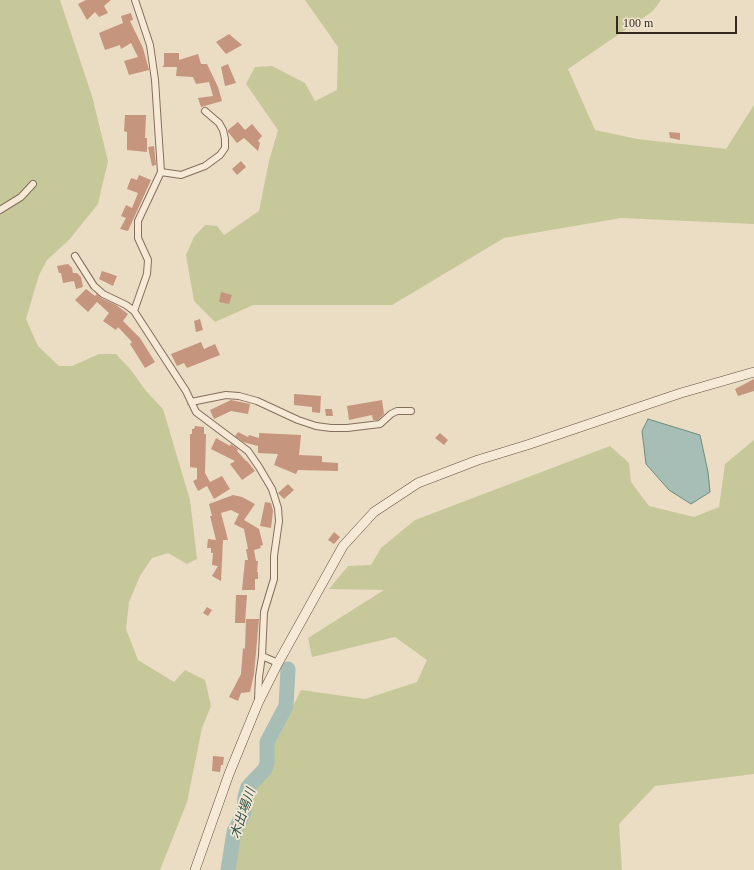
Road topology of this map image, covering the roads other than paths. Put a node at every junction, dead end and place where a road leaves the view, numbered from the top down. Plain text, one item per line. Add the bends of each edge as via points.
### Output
1 (135, 0) edge
2 (205, 111) dead end
3 (161, 172) junction
4 (33, 184) dead end
5 (0, 210) edge
6 (76, 256) dead end
7 (134, 311) junction
8 (754, 372) edge
9 (191, 402) junction
10 (411, 411) dead end
11 (262, 656) junction
12 (278, 663) junction
13 (258, 703) junction
14 (195, 870) edge

1 - 3 street via 150,45
2 - 3 street via 223,130 225,148 220,155 205,166 181,176
3 - 7 street via 138,221 138,238 148,260 147,274
4 - 5 street via 21,197
6 - 7 street via 94,286 103,294
7 - 9 street
8 - 12 street via 681,393 528,446 478,460 418,483 374,512 343,546
9 - 10 street via 226,395 239,396 257,401 298,420 331,428 380,424 397,411
9 - 11 street via 196,412 248,451 272,489 278,508 274,580 264,612
11 - 12 street
11 - 13 street
12 - 13 street
13 - 14 street via 229,774

